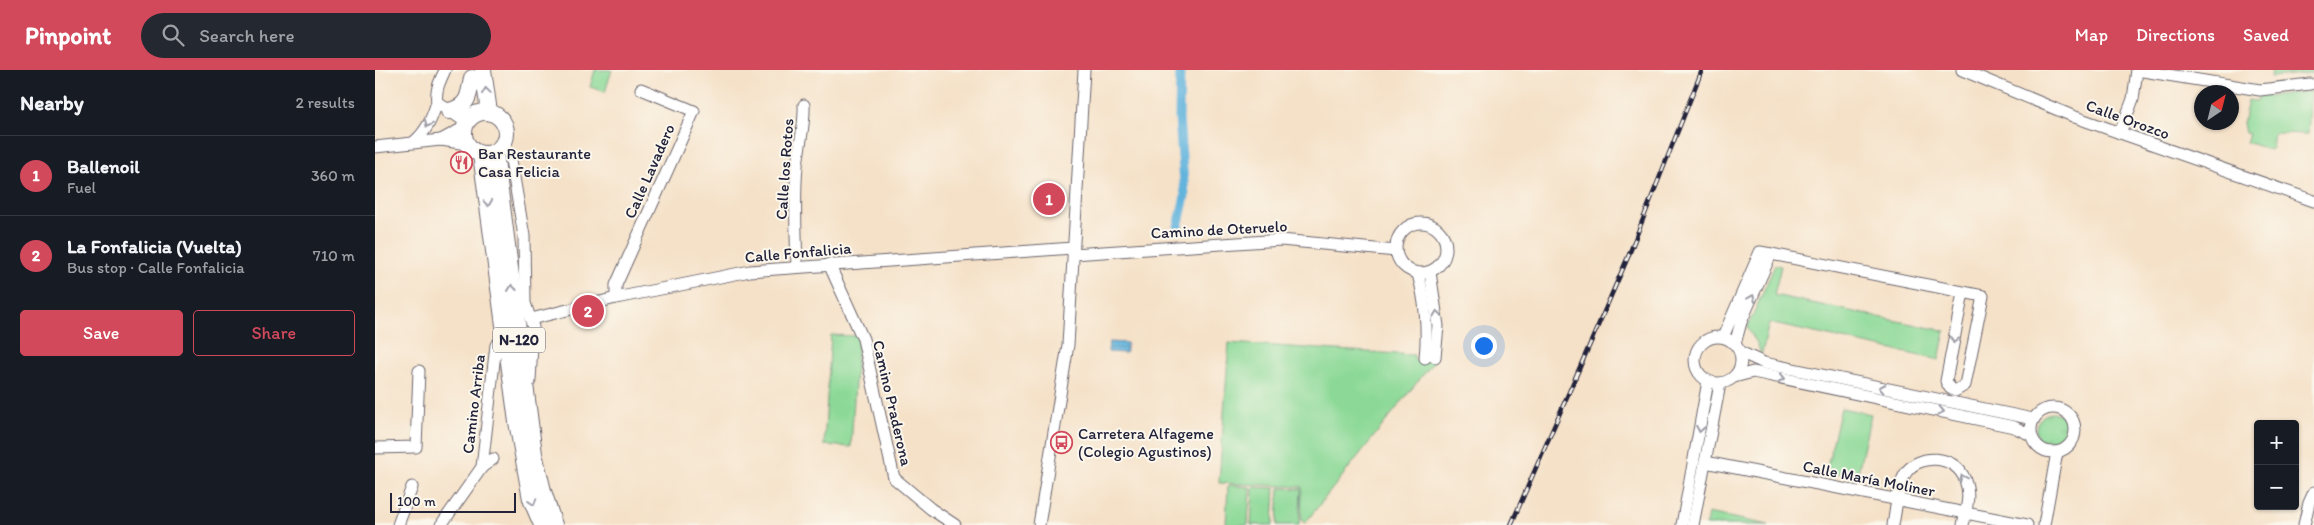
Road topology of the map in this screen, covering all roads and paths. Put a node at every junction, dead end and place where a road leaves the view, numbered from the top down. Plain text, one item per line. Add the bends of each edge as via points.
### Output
1 (445, 70) edge
2 (1084, 70) edge
3 (1963, 70) edge
4 (2137, 70) edge
5 (476, 73) edge
6 (2310, 84) dead end
7 (641, 89) dead end
8 (804, 105) dead end
9 (443, 107) junction
10 (474, 119) junction
11 (2120, 133) junction
12 (441, 140) junction
13 (414, 142) junction
14 (467, 144) junction
15 (375, 147) edge
16 (493, 151) junction
17 (2314, 201) edge
18 (1395, 248) junction
19 (1073, 249) junction
20 (1771, 254) junction
21 (829, 264) junction
22 (797, 266) junction
23 (1430, 272) junction
24 (1419, 274) junction
25 (1963, 292) junction
26 (616, 298) junction
27 (531, 318) junction
28 (1723, 337) junction
29 (496, 345) dead end
30 (1738, 348) junction
31 (419, 371) dead end
32 (1734, 377) junction
33 (1714, 382) junction
34 (528, 414) junction
35 (2033, 420) junction
36 (2031, 435) junction
37 (375, 448) edge
38 (2057, 452) junction
39 (493, 458) dead end
40 (1705, 462) junction
41 (482, 468) junction
42 (412, 487) dead end
43 (2314, 492) edge
44 (1898, 501) junction
45 (1964, 519) edge
46 (398, 525) edge
47 (441, 525) edge
48 (542, 525) edge
49 (554, 525) edge
50 (955, 525) edge
51 (1039, 525) edge
52 (1682, 525) edge
53 (1693, 525) edge
54 (1893, 525) edge
55 (2027, 525) edge
56 (2044, 525) edge
57 (2304, 525) edge

1 - 9 street via 436,95
2 - 19 street
3 - 11 street, Calle Orozco
4 - 6 street via 2260,90
4 - 11 street via 2133,99
5 - 9 highway via 464,105
5 - 10 highway
7 - 26 street, Calle Lavadero via 694,111 615,285
8 - 22 street, Calle los Rotos via 805,126 797,164 795,207
9 - 10 street
9 -> 13 street
10 - 12 street
10 - 14 highway via 464,136
10 - 16 highway, N-120 via 499,117 505,126 506,137
11 - 17 street, Calle Orozco
12 - 13 street
12 - 14 street
13 - 15 street
14 - 16 highway via 473,151
16 - 27 street via 510,154 522,222 525,303
34 -> 16 highway, N-120
16 -> 48 highway, N-120 via 517,422 531,499
18 - 19 street, Camino de Oteruelo via 1281,240
18 - 23 street via 1399,235 1411,225 1427,223 1437,228 1443,236 1446,252 1439,266
18 - 24 street via 1399,262
19 - 21 street, Calle Fonfalicia
19 - 51 street via 1066,364
20 - 25 street
20 - 28 street via 1761,252
30 -> 20 street via 1741,322
21 - 22 street, Calle Fonfalicia
21 - 50 street, Camino Praderona via 863,339 894,478 931,510
22 - 26 street, Calle Fonfalicia via 750,271
23 - 24 street
24 -> 23 street via 1425,300 1430,358 1438,326
25 -> 25 street via 1946,381 1955,391 1965,385 1983,296
26 - 27 street, Calle Fonfalicia
27 - 34 street
28 - 30 street
28 - 33 street via 1708,339 1697,349 1697,371
29 - 41 street, Camino Arriba
30 - 32 street via 1741,366
35 -> 30 street via 1764,363
31 - 37 street via 415,447
32 - 33 street
32 -> 36 street via 1753,372 2014,427
33 - 40 street
33 -> 52 street
34 - 49 highway, N-120 via 538,473
35 - 36 street
35 - 38 street via 2042,410 2055,407 2071,417 2075,436 2068,446
36 - 38 street via 2041,448
38 - 56 street
39 - 41 street
40 - 44 street, Calle María Moliner
40 - 53 street
41 - 47 street
42 - 46 street
43 - 57 street
44 - 45 street, Calle María Moliner
45 -> 44 street via 1968,501 1964,477 1949,462 1922,460 1911,467 1904,476
44 - 54 street
45 - 55 street, Calle María Moliner

